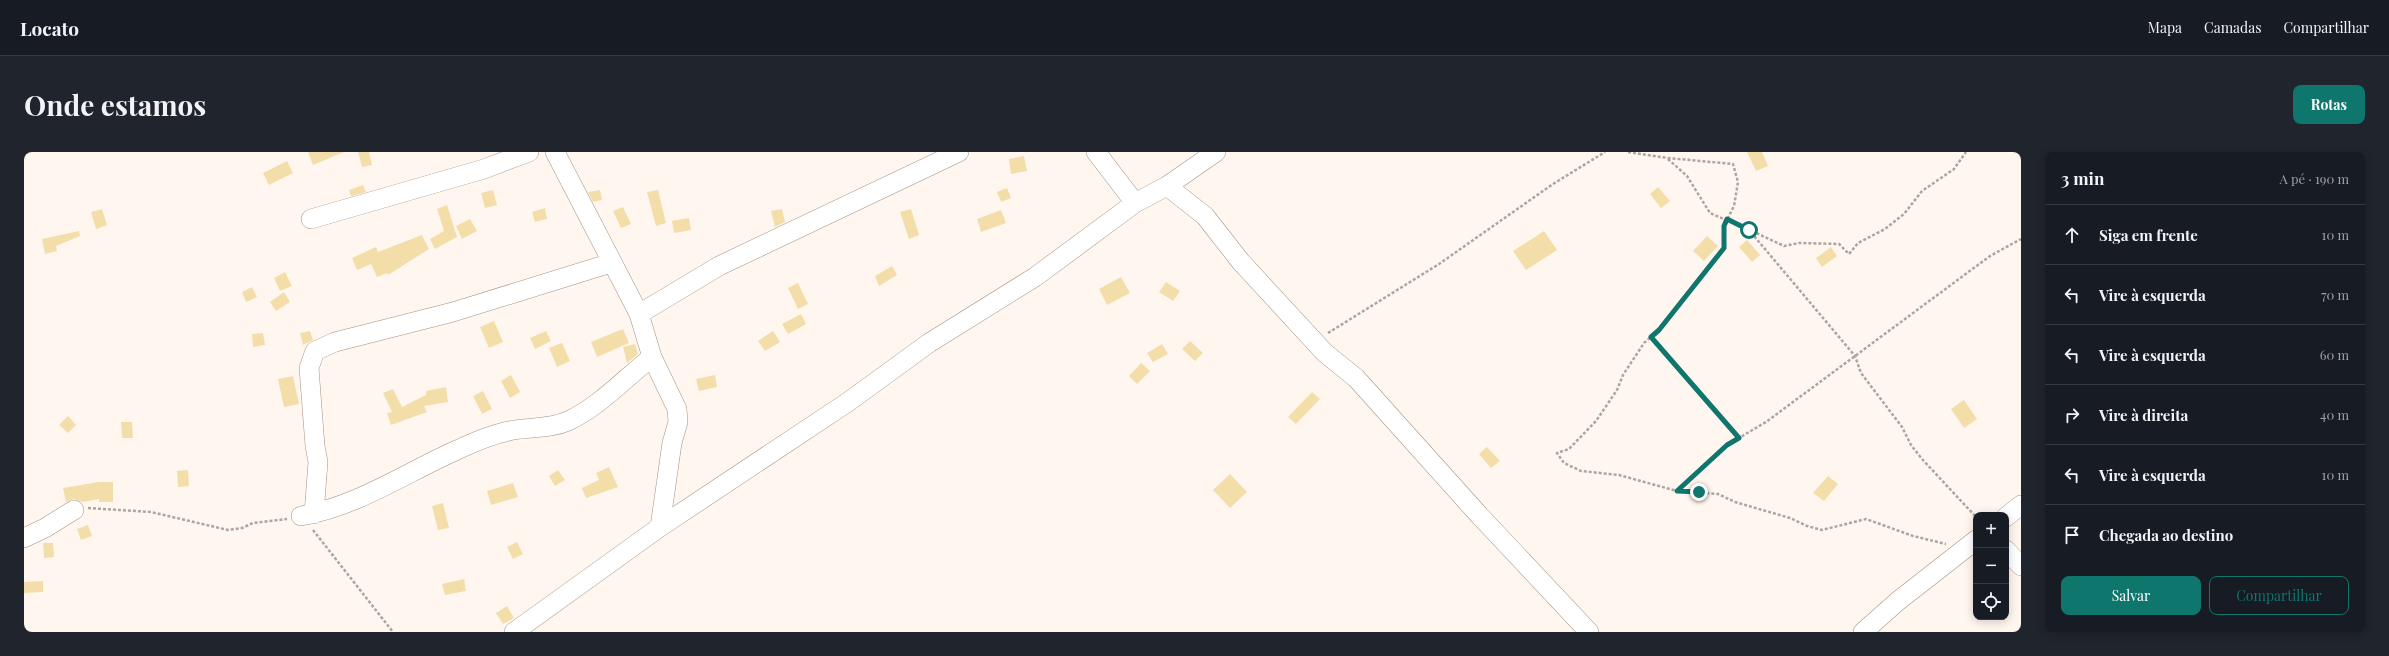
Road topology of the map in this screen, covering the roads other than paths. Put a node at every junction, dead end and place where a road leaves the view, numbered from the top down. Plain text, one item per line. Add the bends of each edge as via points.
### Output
1 (529, 152) edge
2 (555, 152) edge
3 (959, 152) edge
4 (1096, 152) edge
5 (1216, 152) edge
6 (1167, 186) junction
7 (1135, 203) junction
8 (311, 219) dead end
9 (611, 263) junction
10 (639, 314) junction
11 (652, 357) junction
12 (2021, 505) edge
13 (74, 510) road end
14 (2009, 515) edge
15 (660, 528) junction
16 (24, 538) edge
17 (1970, 545) edge
18 (2009, 553) edge
19 (2021, 566) edge
20 (514, 632) edge
21 (1589, 632) edge
22 (1863, 632) edge

1 - 8 street via 484,169
2 - 9 street
3 - 10 street via 718,266
4 - 7 street
5 - 6 street
6 - 7 street
6 - 21 street via 1205,216 1241,262 1325,353 1361,383 1479,515
7 - 15 street via 1035,277 929,343 848,402
9 - 10 street
9 - 11 street via 453,312 335,342 315,351 309,368 314,446 318,462 308,515 359,498 457,450 488,438 514,430 544,428 567,422 597,405
10 - 11 street
11 - 15 street via 677,408 678,422 672,443
12 - 14 street
13 - 16 street
15 - 20 street
17 - 22 street
18 - 19 street

